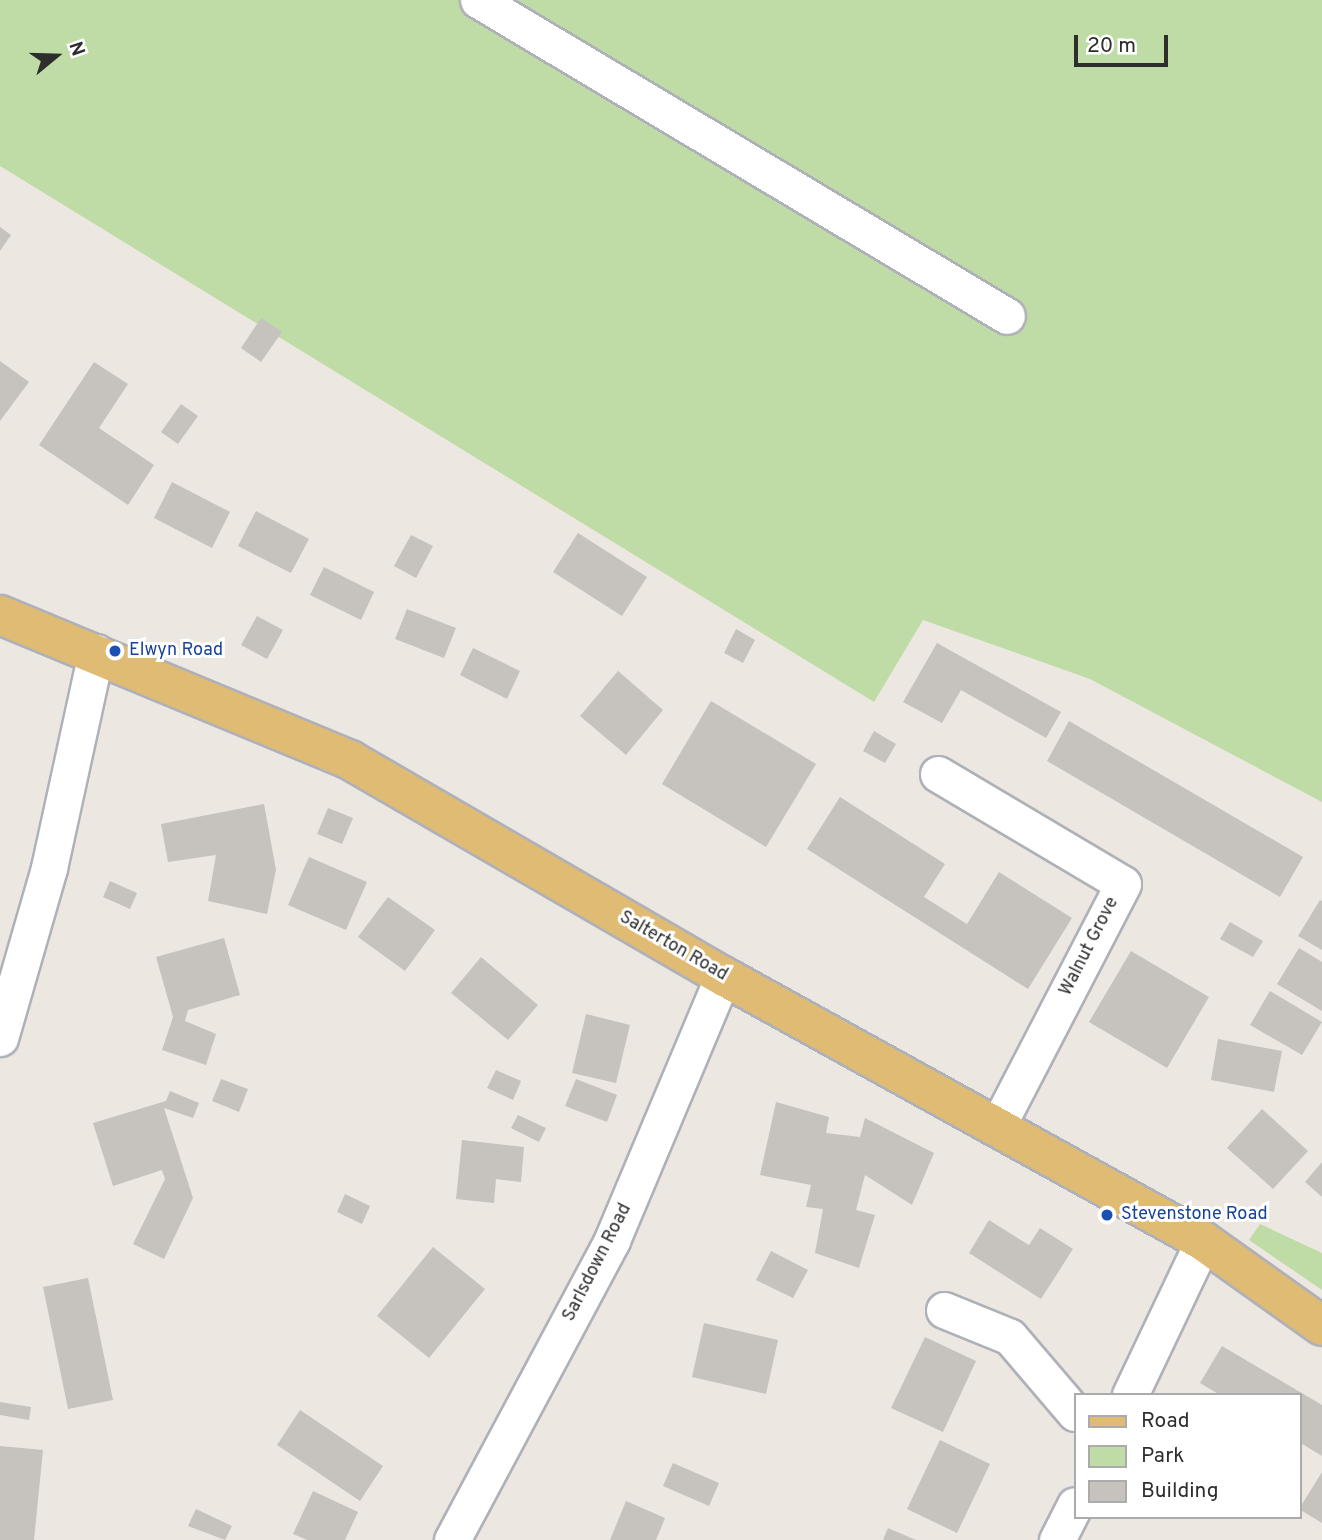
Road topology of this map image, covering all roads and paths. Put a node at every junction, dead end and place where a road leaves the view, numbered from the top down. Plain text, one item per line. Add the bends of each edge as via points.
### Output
1 (478, 0) edge
2 (1007, 316) dead end
3 (0, 614) edge
4 (96, 652) junction
5 (938, 774) dead end
6 (723, 976) junction
7 (0, 1038) edge
8 (997, 1127) junction
9 (1203, 1241) junction
10 (944, 1310) dead end
11 (1322, 1325) edge
12 (1131, 1393) edge
13 (1074, 1412) edge
14 (1074, 1507) edge
15 (452, 1540) edge
16 (1057, 1540) edge

1 - 2 street
3 - 4 main road, Salterton Road
4 - 6 main road, Salterton Road via 350,760
4 - 7 street via 49,868
5 - 8 street, Walnut Grove via 1123,884
6 - 8 main road, Salterton Road
6 - 15 street, Sarlsdown Road via 612,1240
8 - 9 main road, Salterton Road
9 - 11 main road, Salterton Road
9 - 12 street
10 - 13 street via 1010,1337
14 - 16 street

